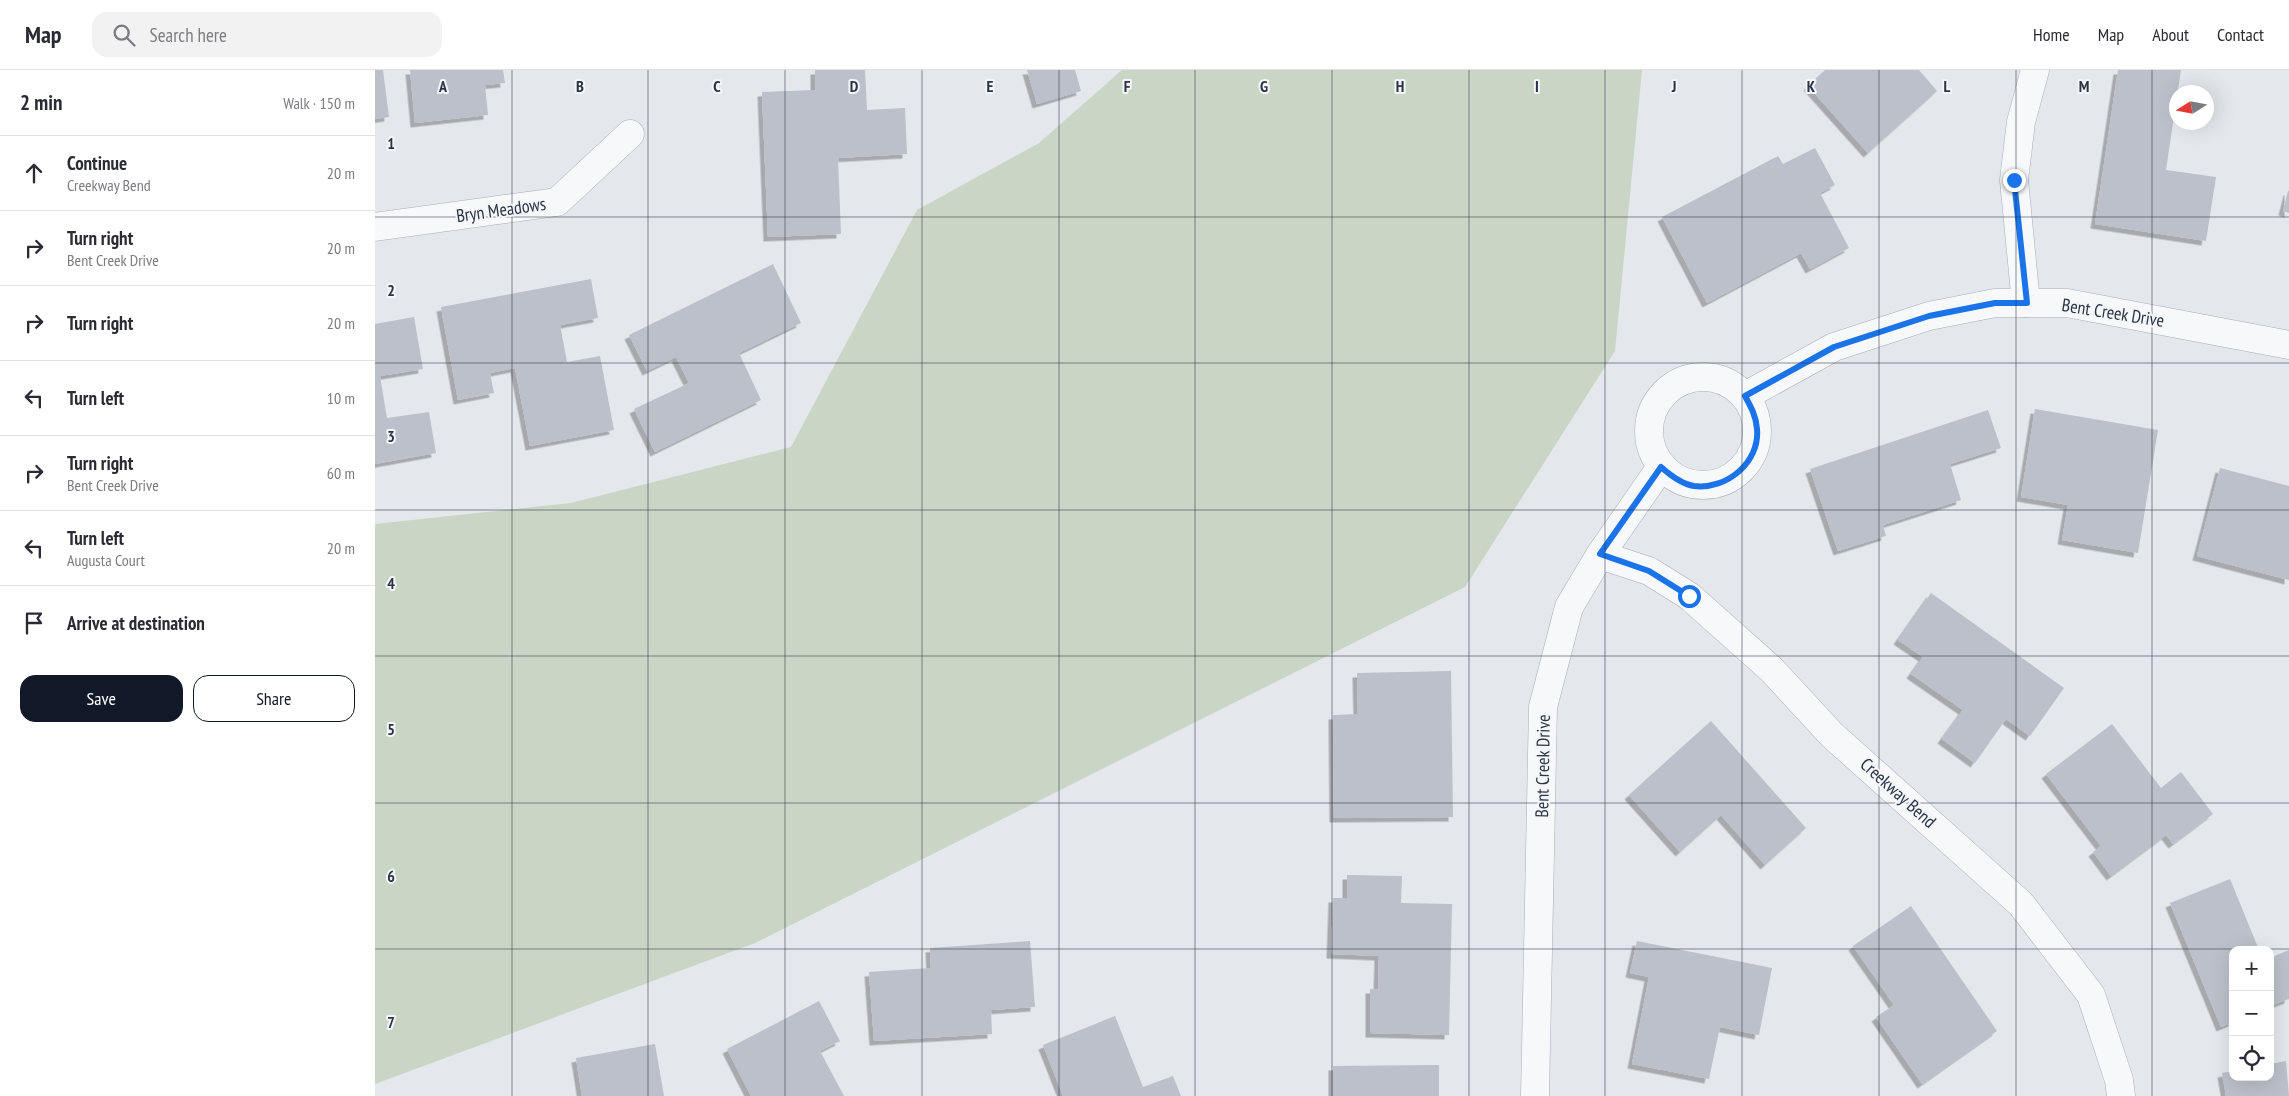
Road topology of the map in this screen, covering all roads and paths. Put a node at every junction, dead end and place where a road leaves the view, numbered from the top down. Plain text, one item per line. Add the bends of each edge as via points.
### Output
1 (2035, 70) edge
2 (630, 134) dead end
3 (375, 227) edge
4 (2027, 303) junction
5 (2289, 345) edge
6 (1745, 396) junction
7 (1661, 467) junction
8 (1600, 554) junction
9 (1535, 1096) edge
10 (2121, 1096) edge

1 - 4 street via 2021,122 2014,180
2 - 3 street, Bryn Meadows via 557,202
4 - 5 street, Bent Creek Drive via 2067,303
4 - 6 street, Bent Creek Drive via 1995,303 1929,316 1834,347
6 - 7 street via 1757,429 1755,448 1746,465 1732,478 1713,486 1693,486 1675,479
6 - 7 street via 1731,384 1712,378 1693,377 1675,384 1661,396 1651,413 1648,431 1651,450
7 - 8 street, Bent Creek Drive
8 - 9 street, Bent Creek Drive via 1569,607 1543,707
8 - 10 street, Creekway Bend via 1649,571 1689,596 1771,669 1832,735 2021,904 2091,995 2119,1080

